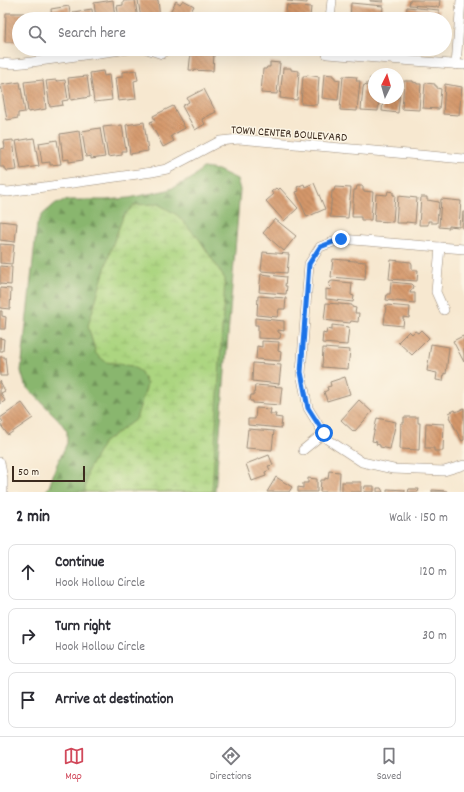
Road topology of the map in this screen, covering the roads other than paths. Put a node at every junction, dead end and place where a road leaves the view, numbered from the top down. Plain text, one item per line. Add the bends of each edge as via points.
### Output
1 (332, 0) edge
2 (461, 0) edge
3 (331, 12) edge
4 (76, 56) edge
5 (368, 56) edge
6 (0, 63) edge
7 (460, 65) edge
8 (464, 159) edge
9 (0, 191) edge
10 (440, 247) junction
11 (464, 249) edge
12 (444, 310) dead end
13 (324, 433) junction
14 (303, 450) dead end
15 (0, 462) edge
16 (464, 465) edge
17 (2, 492) edge

1 - 3 street
2 - 7 street
4 - 6 street via 24,63
5 - 7 street
8 - 9 street, TOWN CENTER BOULEVARD via 230,140 220,142 167,169 8,192
10 - 11 street
10 - 12 street via 436,292
10 - 13 street via 341,239 320,247 309,264 301,372 308,408
13 - 14 street
13 - 16 street via 327,439 362,462 393,469 444,471
15 - 17 street

